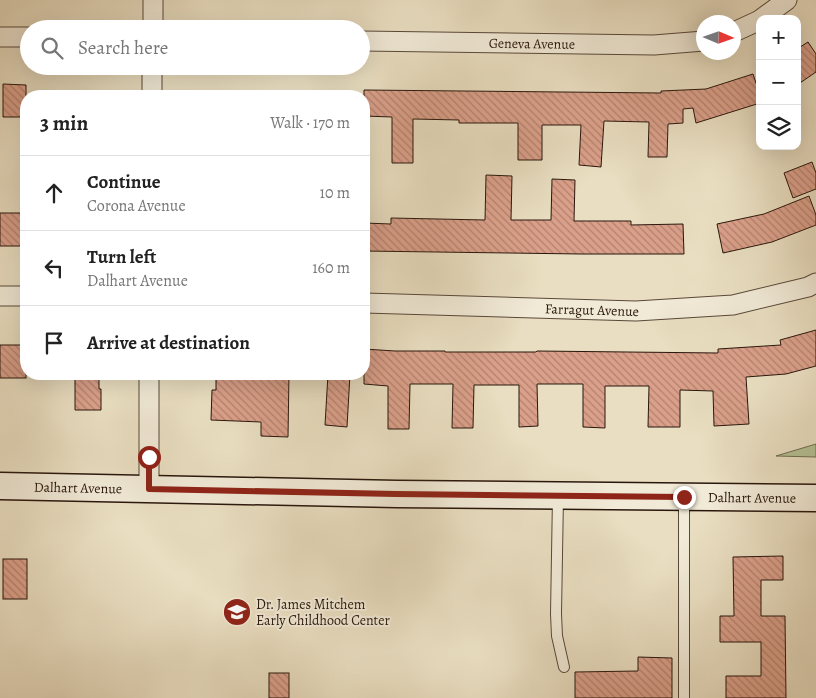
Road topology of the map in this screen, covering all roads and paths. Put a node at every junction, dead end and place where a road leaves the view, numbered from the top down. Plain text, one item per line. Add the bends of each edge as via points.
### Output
1 (153, 0) edge
2 (787, 0) edge
3 (766, 15) edge
4 (153, 20) edge
5 (756, 21) edge
6 (741, 28) edge
7 (0, 37) edge
8 (20, 37) edge
9 (370, 41) edge
10 (696, 41) edge
11 (152, 75) edge
12 (152, 90) edge
13 (816, 283) edge
14 (0, 296) edge
15 (20, 296) edge
16 (370, 303) edge
17 (150, 380) edge
18 (0, 486) edge
19 (149, 489) junction
20 (558, 496) junction
21 (684, 497) junction
22 (816, 498) edge
23 (564, 667) dead end
24 (684, 698) edge

1 - 4 street
2 - 3 street
5 - 6 street
7 - 8 street
9 - 10 street, Geneva Avenue via 654,44
11 - 12 street
13 - 16 street, Farragut Avenue via 733,305 636,311
14 - 15 street
17 - 19 street
18 - 19 main road, Dalhart Avenue
19 - 20 main road, Dalhart Avenue
20 - 21 main road, Dalhart Avenue
20 - 23 lane via 556,614
21 - 22 main road, Dalhart Avenue
21 - 24 lane

